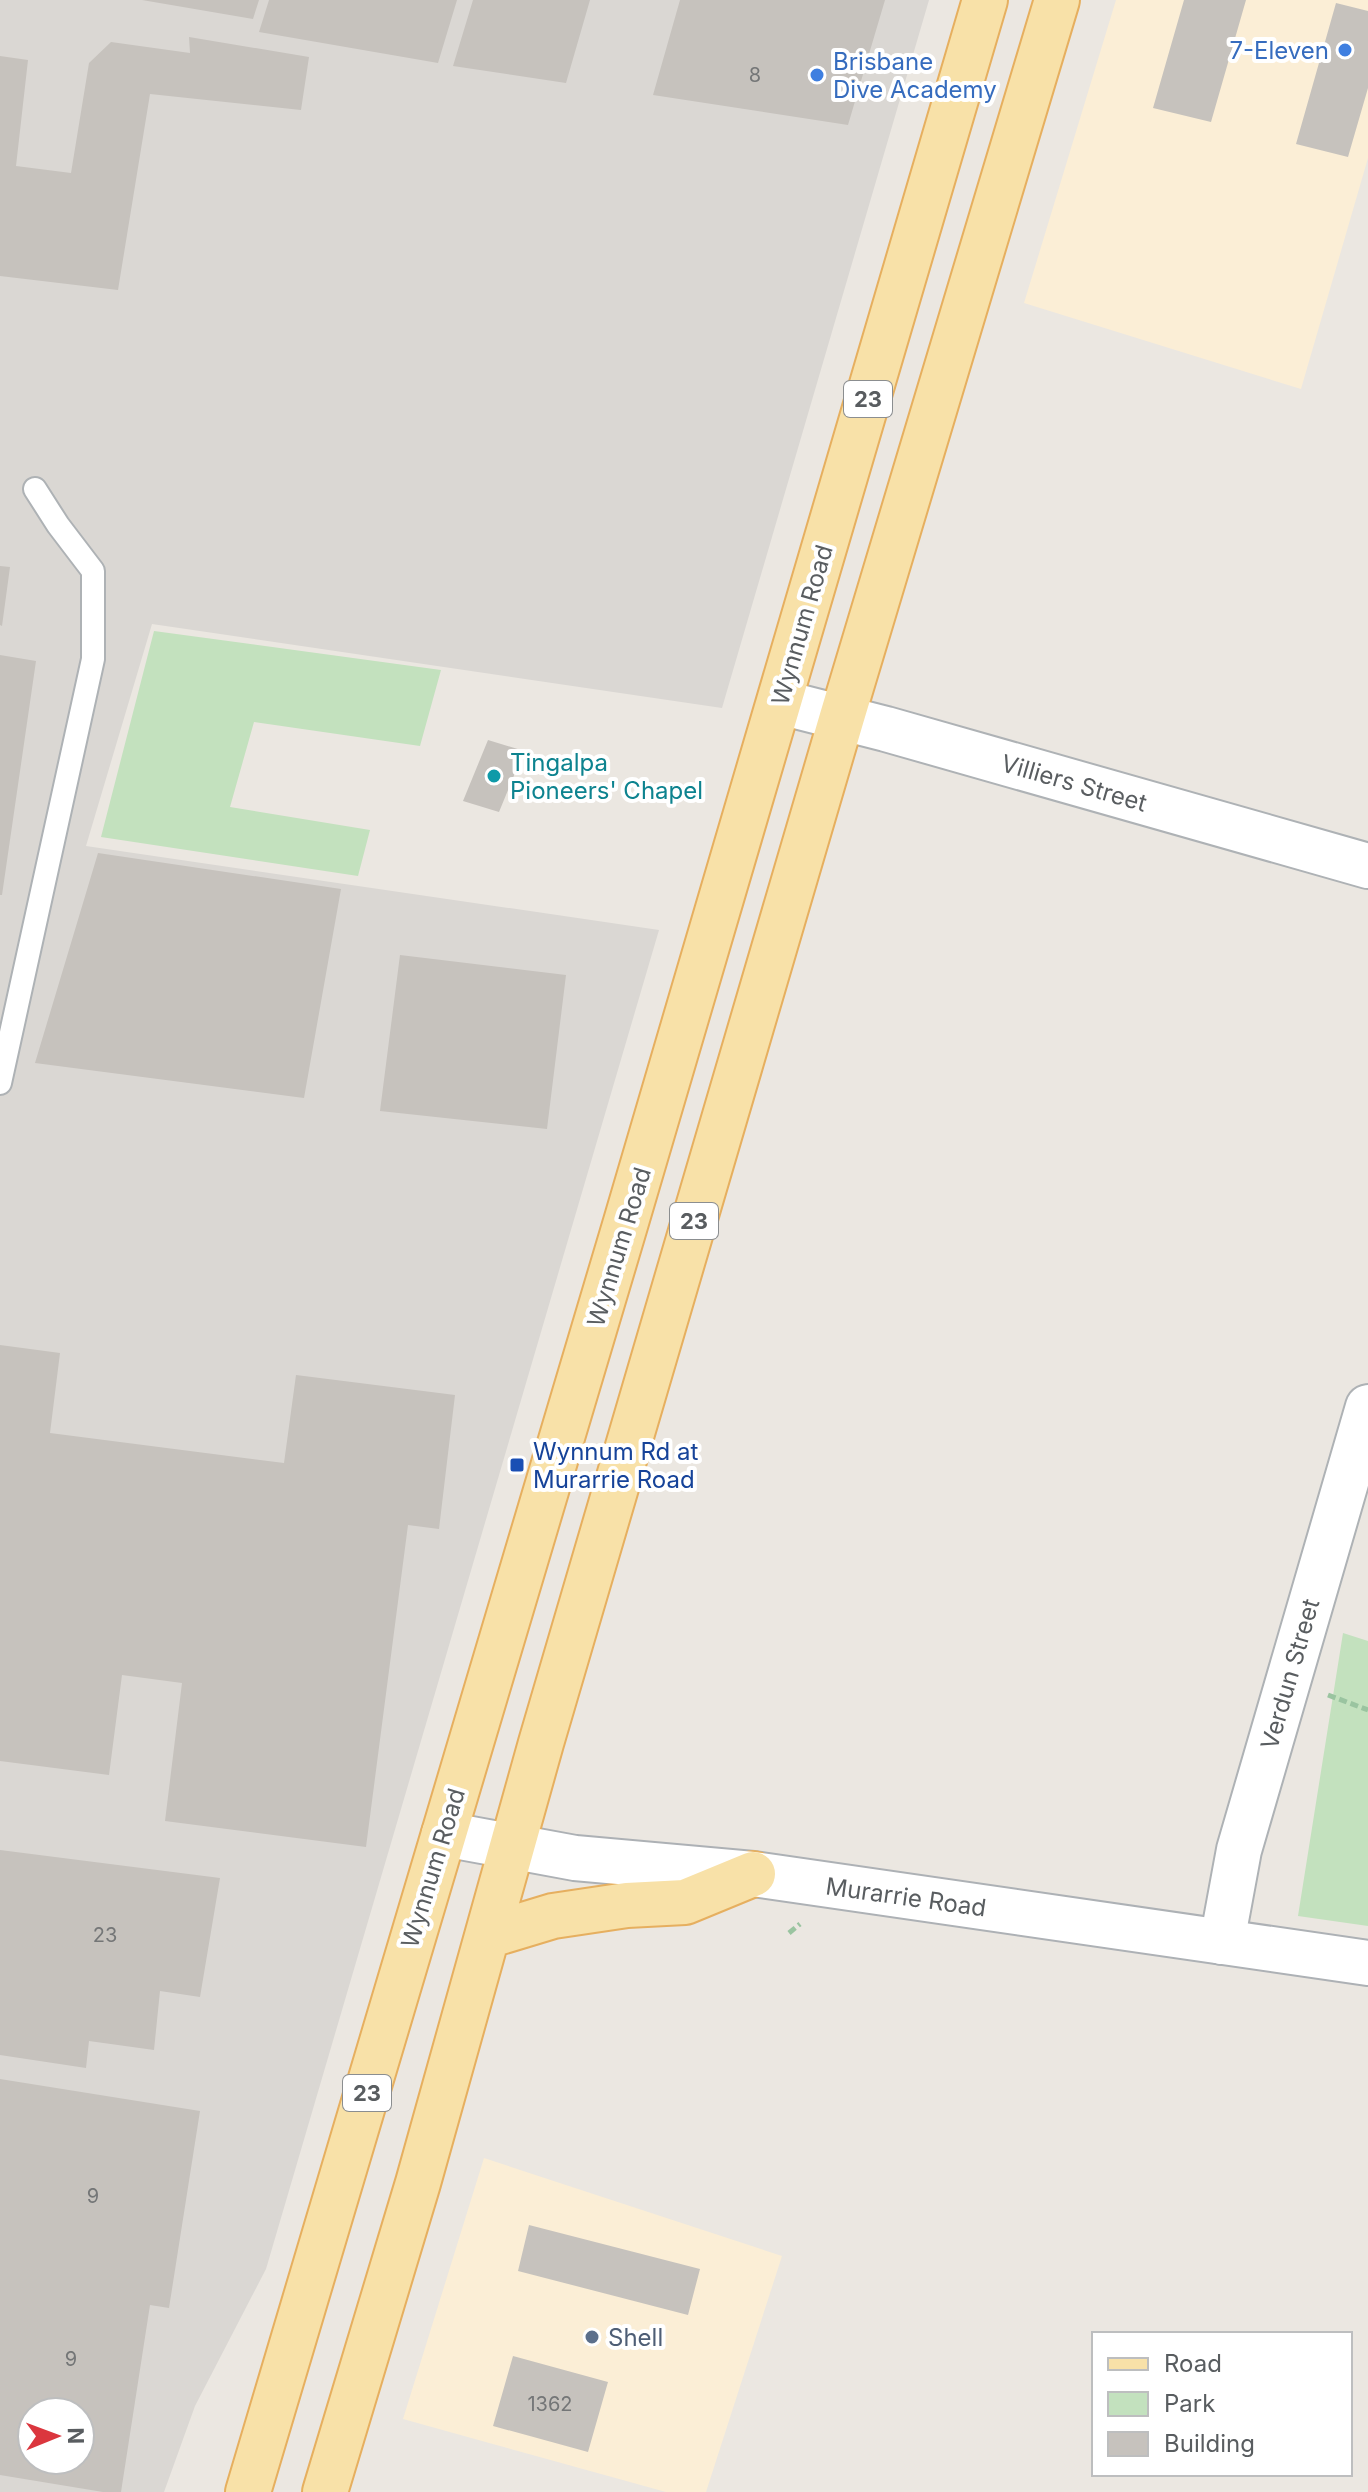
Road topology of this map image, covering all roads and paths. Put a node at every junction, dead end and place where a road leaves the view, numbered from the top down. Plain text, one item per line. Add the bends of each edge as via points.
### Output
1 (985, 0) edge
2 (1057, 0) edge
3 (35, 489) dead end
4 (780, 702) junction
5 (842, 717) junction
6 (1368, 866) edge
7 (0, 1083) edge
8 (1368, 1407) edge
9 (444, 1834) junction
10 (514, 1847) junction
11 (753, 1874) junction
12 (487, 1936) junction
13 (1222, 1942) junction
14 (1368, 1963) edge
15 (248, 2492) edge
16 (325, 2492) edge

1 - 4 main road, Wynnum Road / 23
2 - 5 main road, 23
3 - 7 lane via 93,571 93,659
4 - 5 street, Villiers Street
4 - 9 main road, Wynnum Road / 23
5 - 6 street, Villiers Street
5 - 10 main road, 23
8 - 13 street, Verdun Street via 1239,1850
9 - 10 street, Murarrie Road
9 - 15 main road, Wynnum Road / 23
10 - 11 street, Murarrie Road via 591,1860
10 - 12 main road, 23
11 - 12 main road via 685,1902 583,1911
11 - 13 street, Murarrie Road
12 - 16 main road, 23
13 - 14 street, Murarrie Road

